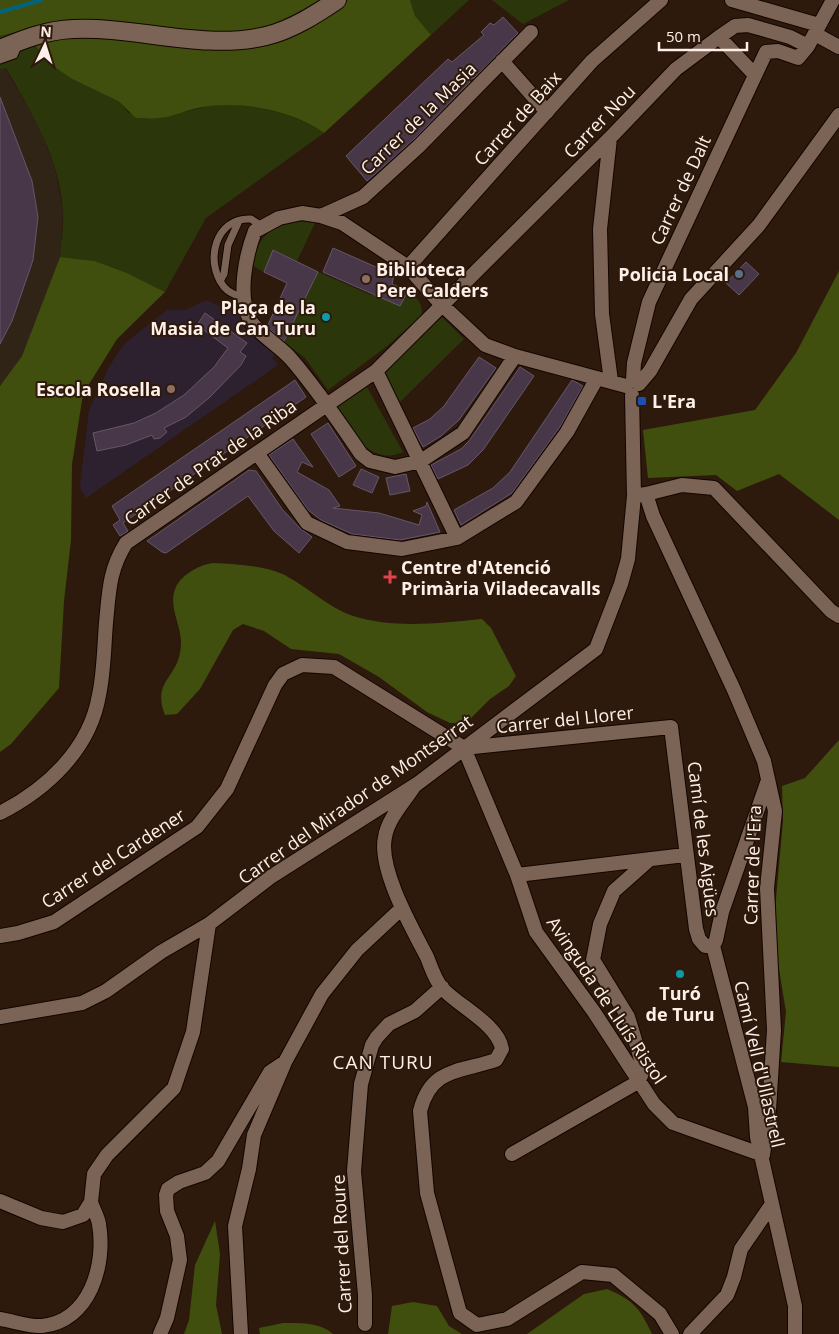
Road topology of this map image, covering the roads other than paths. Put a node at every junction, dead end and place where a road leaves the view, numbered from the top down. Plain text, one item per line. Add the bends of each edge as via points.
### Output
1 (337, 0) edge
2 (661, 0) edge
3 (732, 0) edge
4 (833, 0) edge
5 (531, 32) dead end
6 (814, 35) junction
7 (719, 37) junction
8 (20, 41) junction
9 (839, 47) edge
10 (0, 49) edge
11 (0, 60) edge
12 (502, 61) junction
13 (755, 75) junction
14 (547, 112) junction
15 (839, 115) edge
16 (610, 138) junction
17 (321, 216) junction
18 (239, 221) junction
19 (263, 227) junction
20 (408, 268) junction
21 (220, 281) junction
22 (244, 298) junction
23 (441, 304) junction
24 (516, 356) junction
25 (376, 371) junction
26 (604, 380) junction
27 (632, 386) junction
28 (326, 404) junction
29 (257, 453) junction
30 (421, 461) junction
31 (640, 495) junction
32 (457, 538) junction
33 (839, 616) edge
34 (671, 727) joint
35 (464, 748) junction
36 (768, 780) junction
37 (417, 784) junction
38 (0, 813) edge
39 (685, 855) junction
40 (650, 859) junction
41 (517, 874) junction
42 (402, 908) junction
43 (209, 924) junction
44 (0, 936) edge
45 (713, 946) junction
46 (442, 987) junction
47 (0, 1017) edge
48 (285, 1062) junction
49 (638, 1082) junction
50 (512, 1154) dead end
51 (763, 1155) junction
52 (0, 1201) edge
53 (91, 1202) junction
54 (772, 1204) junction
55 (0, 1319) edge
56 (364, 1324) dead end
57 (160, 1334) edge
58 (240, 1334) edge
59 (672, 1334) edge
60 (690, 1334) edge
61 (795, 1334) edge

1 - 8 street via 290,27 248,39 73,29 39,34
2 - 14 street, Carrer de Baix via 592,61
3 - 6 street
4 - 6 street
5 - 12 street, Carrer de la Masia
6 - 7 street, Carrer Nou via 783,35 748,25 735,26
6 - 9 street
6 - 13 street, Carrer de Dalt via 798,58 778,51 766,52
7 - 13 street
7 - 16 street, Carrer Nou via 676,69
8 - 10 street
8 - 11 lane via 14,55
12 - 14 street
12 - 17 street, Carrer de la Masia via 419,146 363,197
13 - 27 street, Carrer de Dalt via 649,302 634,363
14 - 20 street, Carrer de Baix
15 - 27 street via 759,225 691,299 650,372
16 - 23 street, Carrer Nou
16 - 26 street via 600,229
17 - 19 street via 302,213
17 - 20 street via 342,223
18 - 19 lane via 251,219
18 - 21 lane via 228,245
18 - 21 lane via 222,230 215,246
19 - 22 street via 255,231 247,253
20 - 23 street
21 - 22 lane via 224,288
22 - 28 street via 250,320 290,358
23 - 24 street via 485,345
23 - 25 street, Carrer de Prat de la Riba
24 - 26 street
24 - 30 street via 462,433
25 - 28 street, Carrer de Prat de la Riba
25 - 30 street
26 - 27 street
26 - 32 street via 516,502
27 - 31 street, Carrer del Mirador de Montserrat
28 - 29 street, Carrer de Prat de la Riba
28 - 30 street via 361,454 370,461 395,467
29 - 32 street via 307,522 347,542 402,549
29 - 38 street, Carrer de Prat de la Riba via 126,543 110,578 99,696 87,732 70,759 41,788
30 - 32 street
31 - 33 street via 682,485 714,488
31 - 35 street, Carrer del Mirador de Montserrat via 621,584 596,649
31 - 36 street, Carrer de l'Era via 653,516 734,690 764,761
34 - 35 street, Carrer del Llorer
34 - 39 street, Camí de les Aigües
35 - 37 street, Carrer del Mirador de Montserrat
35 - 41 street, Avinguda de Lluís Ristol
35 - 44 street, Carrer del Cardener via 334,667 302,665 283,674 275,684 227,789 197,827 54,922
36 - 45 street
36 - 51 street, Carrer de l'Era via 775,811 767,888 774,1030
37 - 42 street via 388,828 383,846
37 - 43 street, Carrer del Mirador de Montserrat via 272,876
39 - 40 street
39 - 45 street, Camí de les Aigües via 699,939 705,946
40 - 41 street
40 - 49 street via 614,891 600,924 593,960 628,1018 644,1069
41 - 49 street, Avinguda de Lluís Ristol via 536,932 594,1012
42 - 46 street
42 - 48 street via 357,950 322,994
43 - 47 street, Carrer del Mirador de Montserrat via 161,952 92,1000
43 - 53 street via 192,1032 174,1088 108,1155 94,1174
45 - 51 street, Camí Vell d'Ullastrell via 755,1107 757,1137
46 - 56 street, Carrer del Roure via 415,1011 389,1024 377,1037 361,1084 354,1171
46 - 59 street via 496,1034 502,1049 496,1060 456,1070 437,1079 423,1098 420,1111 427,1193 460,1313 477,1325 507,1320 582,1272 605,1274 613,1275 654,1309
48 - 57 street via 270,1072 218,1161 205,1172 168,1189 167,1211 177,1236 180,1260 168,1318
48 - 58 street via 254,1135 235,1226
49 - 50 street
49 - 51 street, Avinguda de Lluís Ristol via 673,1123
51 - 54 street, Camí Vell d'Ullastrell
52 - 53 street via 41,1218 63,1222 83,1215
53 - 55 street via 99,1223 100,1253 97,1278 85,1300 71,1314 52,1324 40,1326
54 - 60 street via 740,1248 727,1295
54 - 61 street, Camí Vell d'Ullastrell via 795,1306

